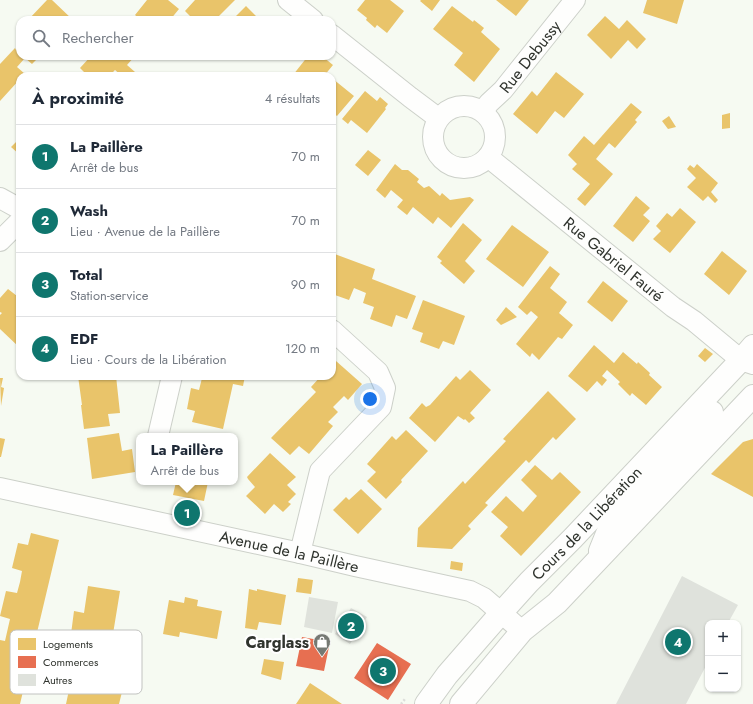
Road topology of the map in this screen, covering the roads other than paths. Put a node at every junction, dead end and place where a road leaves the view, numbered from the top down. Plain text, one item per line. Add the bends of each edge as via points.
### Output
1 (288, 0) edge
2 (575, 0) edge
3 (308, 16) edge
4 (336, 38) edge
5 (482, 112) junction
6 (438, 118) junction
7 (488, 157) junction
8 (0, 198) edge
9 (16, 207) edge
10 (16, 225) edge
11 (0, 242) edge
12 (336, 334) edge
13 (749, 357) edge
14 (171, 380) edge
15 (753, 396) edge
16 (159, 433) edge
17 (0, 488) edge
18 (300, 553) junction
19 (594, 565) junction
20 (501, 613) junction
21 (522, 631) junction
22 (426, 704) edge
23 (461, 704) edge

1 - 3 street
2 - 5 street, Rue Debussy
4 - 6 street
5 - 6 street via 474,107 454,106
5 - 7 street via 490,119 494,128 493,148
6 - 7 street via 432,138 440,158 459,168 470,168
7 - 13 street, Rue Gabriel Fauré via 673,307
8 - 9 street
10 - 11 street
12 - 18 street via 378,372 385,388 381,406 320,471
13 - 19 main road via 734,388 613,519
13 - 20 main road, Cours de la Libération
14 - 16 street
15 - 19 main road, Cours de la Libération
17 - 18 street, Avenue de la Paillère
18 - 20 street, Avenue de la Paillère via 470,591 484,598
19 - 21 main road, Cours de la Libération via 557,604
20 - 21 street, Avenue de la Paillère
20 - 22 main road, Cours de la Libération via 447,675
21 - 23 main road, Cours de la Libération

